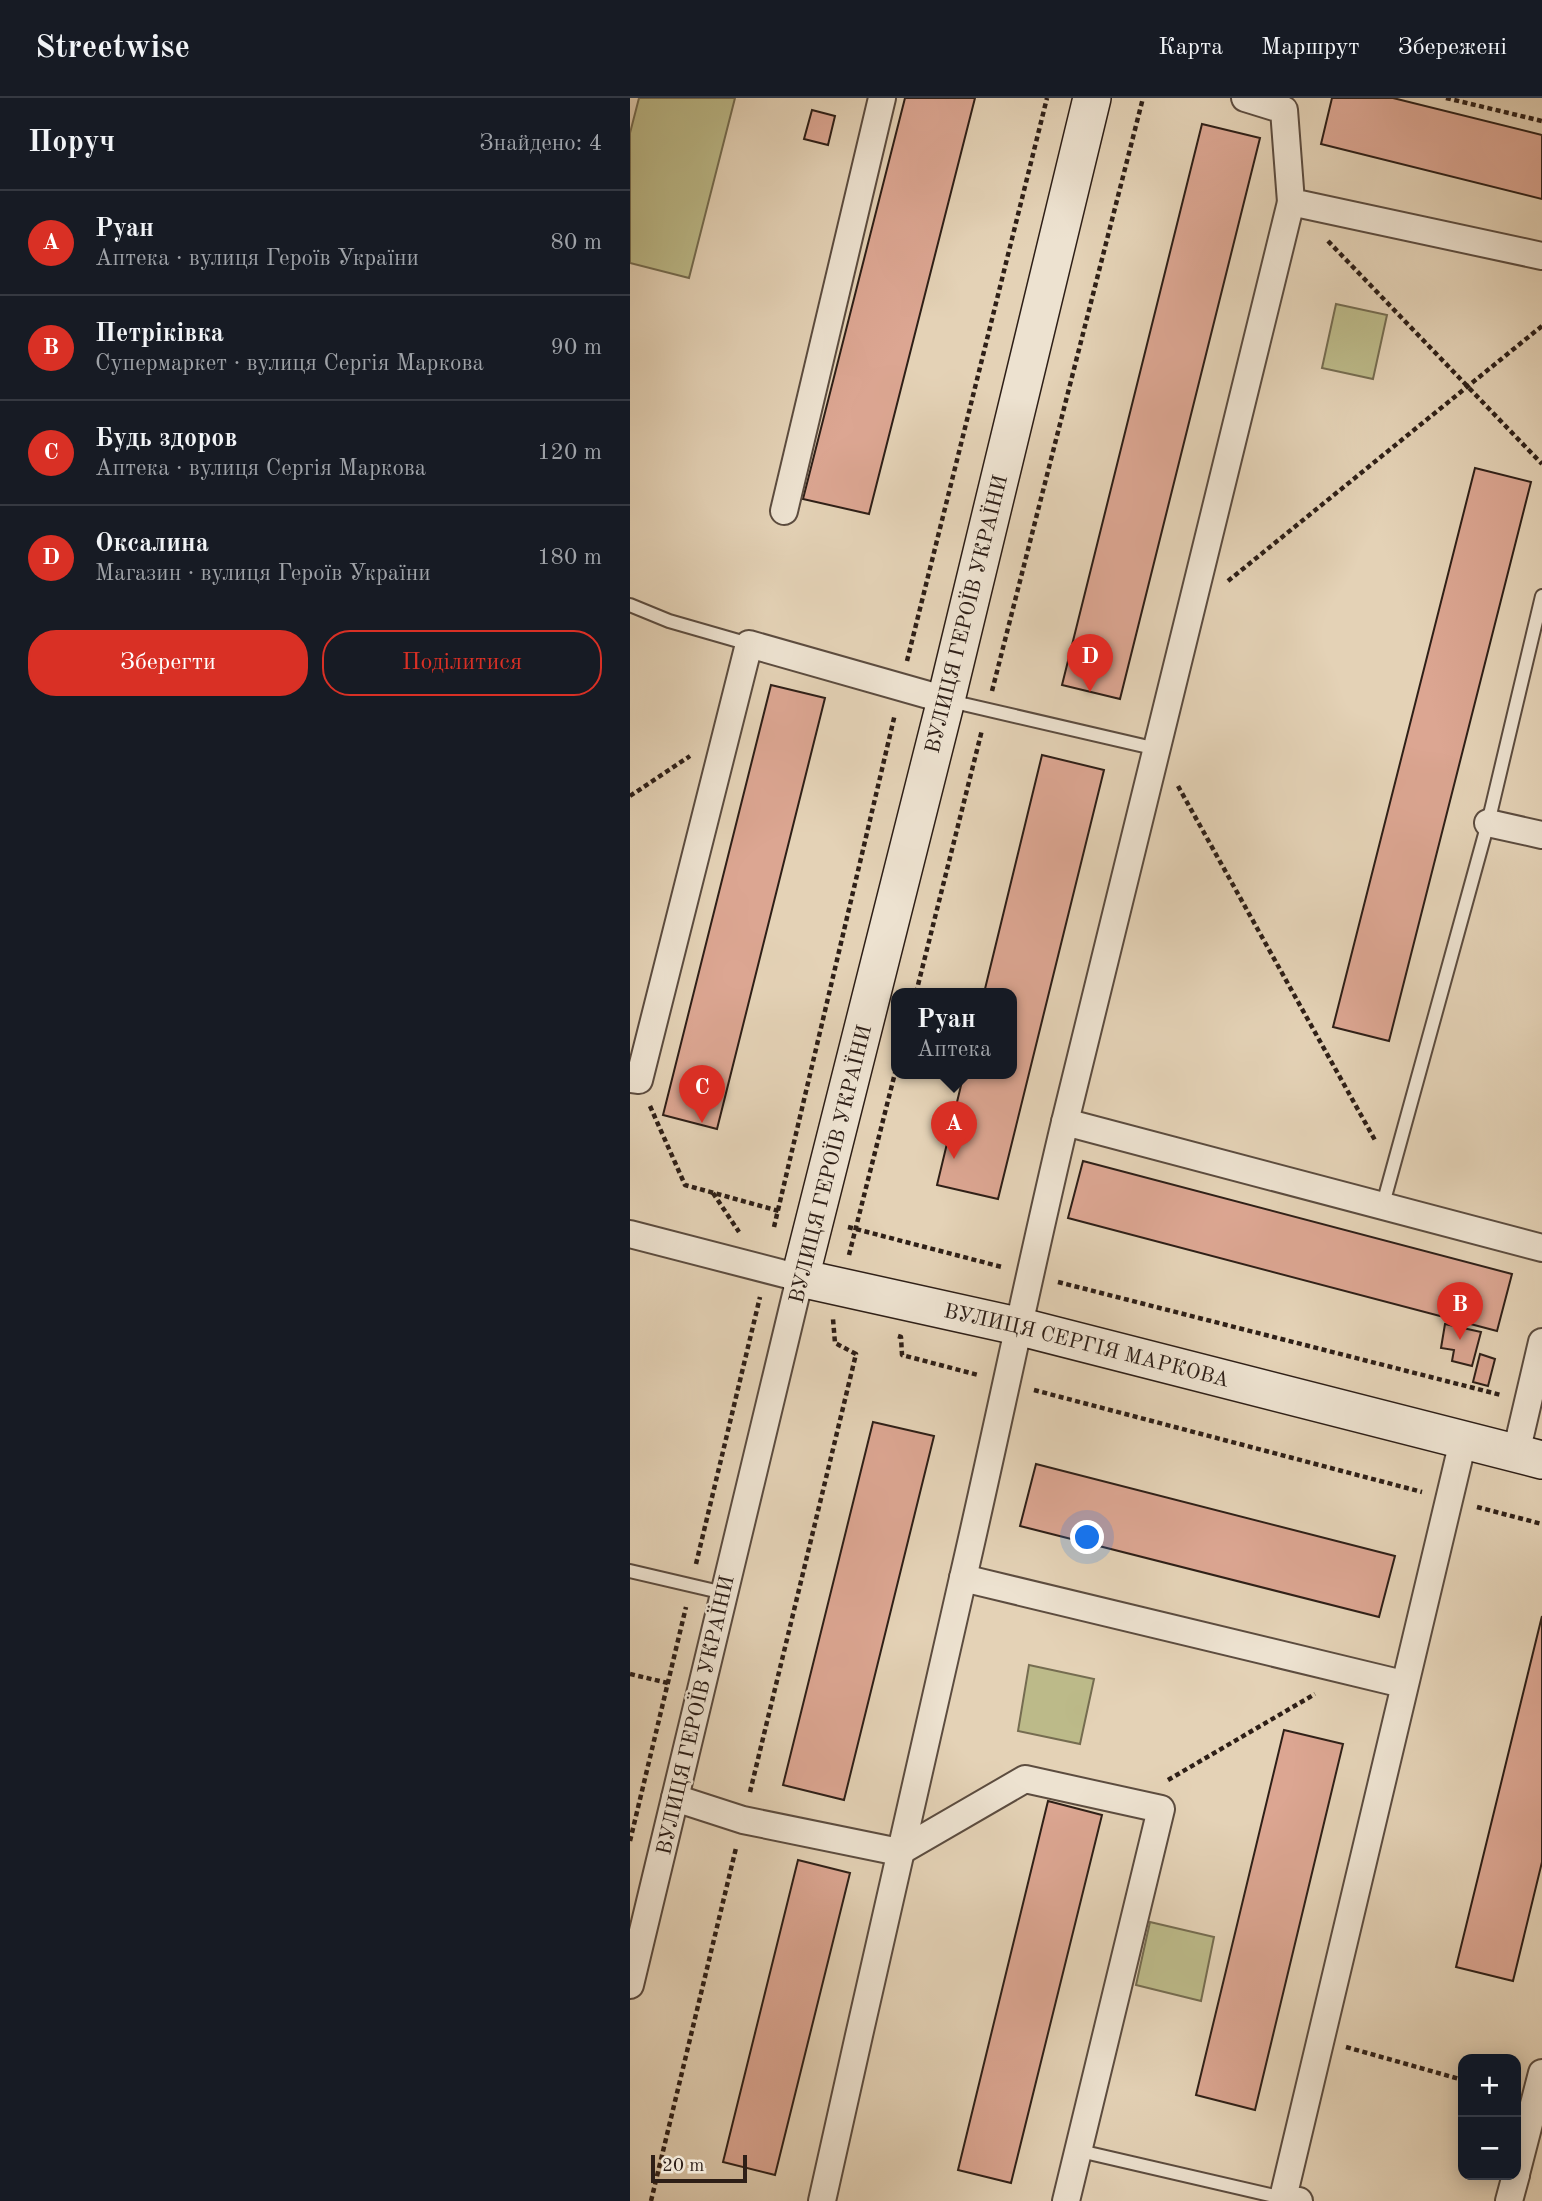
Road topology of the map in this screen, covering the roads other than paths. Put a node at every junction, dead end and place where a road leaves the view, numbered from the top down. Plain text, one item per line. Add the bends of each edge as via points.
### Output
1 (882, 98) edge
2 (1091, 98) edge
3 (1245, 98) edge
4 (1291, 202) junction
5 (1542, 256) edge
6 (784, 511) dead end
7 (1542, 596) edge
8 (630, 605) edge
9 (748, 644) junction
10 (946, 700) junction
11 (1157, 749) junction
12 (1488, 822) junction
13 (1542, 835) edge
14 (634, 1079) edge
15 (1066, 1122) junction
16 (1383, 1204) junction
17 (630, 1234) edge
18 (1542, 1248) edge
19 (800, 1278) junction
20 (1017, 1326) junction
21 (1542, 1342) edge
22 (1463, 1441) junction
23 (1529, 1456) edge
24 (630, 1572) edge
25 (963, 1578) junction
26 (724, 1593) junction
27 (1404, 1685) junction
28 (675, 1798) junction
29 (898, 1852) junction
30 (630, 1985) edge
31 (1542, 2073) edge
32 (1080, 2151) junction
33 (1521, 2155) edge
34 (1514, 2180) edge
35 (1291, 2199) edge
36 (822, 2201) edge
37 (1066, 2201) edge
38 (1509, 2201) edge

1 - 6 street
2 - 10 street, ВУЛИЦЯ ГЕРОЇВ УКРАЇНИ
3 - 4 street via 1284,110
4 - 5 street
4 - 11 street
7 - 12 lane
8 - 9 lane
9 - 10 street
9 - 14 street
10 - 11 lane
10 - 19 street, ВУЛИЦЯ ГЕРОЇВ УКРАЇНИ
11 - 15 street
12 - 13 street
12 - 16 lane
15 - 16 street
15 - 20 street
16 - 18 street
17 - 19 street, ВУЛИЦЯ СЕРГІЯ МАРКОВА
19 - 20 street, ВУЛИЦЯ СЕРГІЯ МАРКОВА via 836,1311
19 - 26 street, ВУЛИЦЯ ГЕРОЇВ УКРАЇНИ
20 - 22 street, ВУЛИЦЯ СЕРГІЯ МАРКОВА
20 - 25 street
21 - 23 street via 1528,1402
22 - 23 street, ВУЛИЦЯ СЕРГІЯ МАРКОВА
22 - 27 street
24 - 26 lane
25 - 27 street
25 - 29 street
26 - 28 street, ВУЛИЦЯ ГЕРОЇВ УКРАЇНИ
27 - 35 street via 1320,2040
28 - 29 street via 743,1820
28 - 30 street, ВУЛИЦЯ ГЕРОЇВ УКРАЇНИ
29 - 32 street via 1025,1779 1161,1809
29 - 36 street
31 - 33 street
32 - 35 lane
32 - 37 street
34 - 38 street

